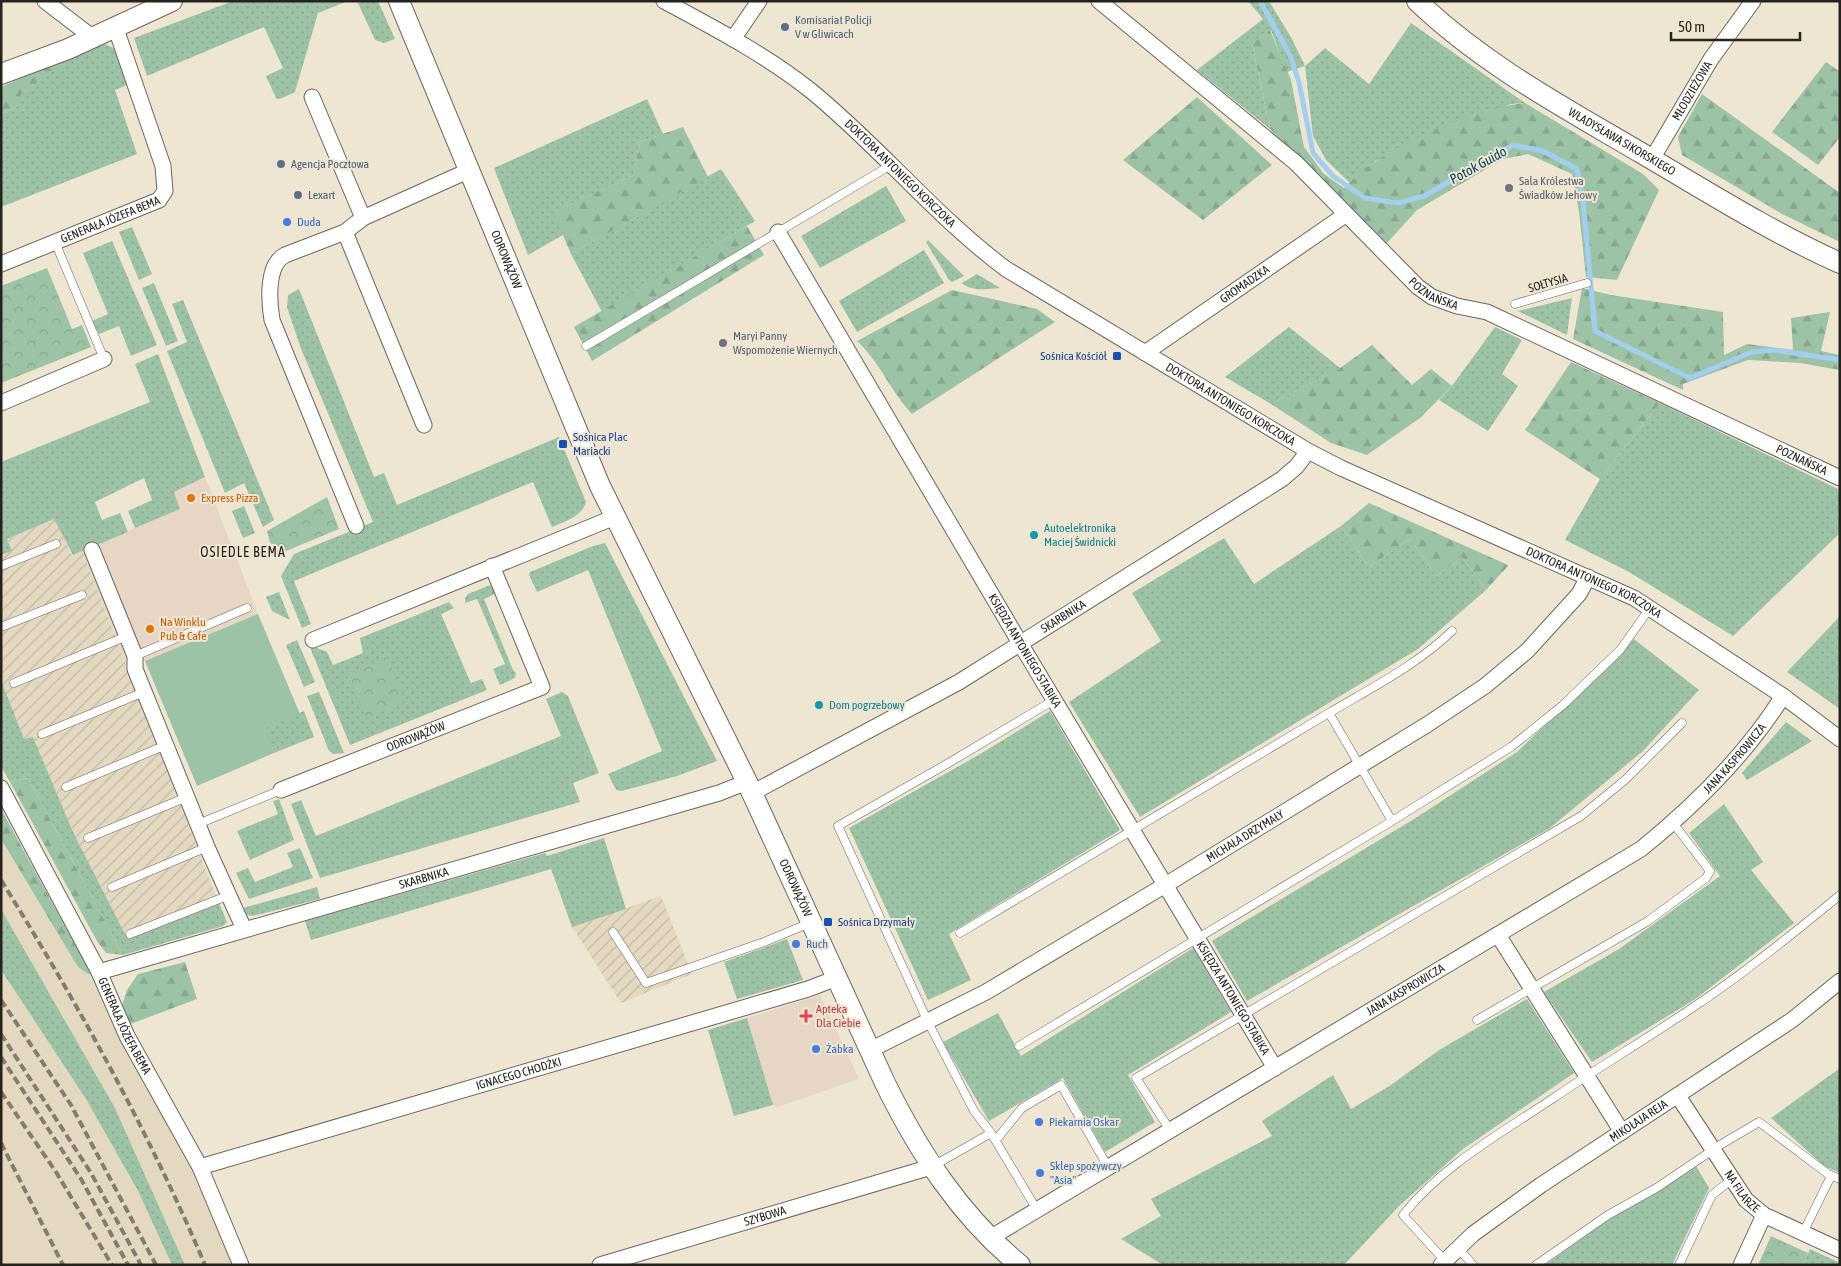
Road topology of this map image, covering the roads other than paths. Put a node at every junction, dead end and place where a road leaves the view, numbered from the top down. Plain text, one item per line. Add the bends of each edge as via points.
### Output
1 (45, 1) edge
2 (172, 1) edge
3 (400, 1) edge
4 (664, 1) edge
5 (759, 1) edge
6 (1099, 1) edge
7 (1417, 1) edge
8 (1753, 1) edge
9 (115, 26) junction
10 (92, 37) junction
11 (733, 39) junction
12 (1, 74) edge
13 (312, 97) dead end
14 (1652, 159) junction
15 (891, 165) junction
16 (470, 170) junction
17 (1345, 215) junction
18 (363, 218) junction
19 (345, 232) junction
20 (778, 232) junction
21 (56, 242) junction
22 (1840, 263) edge
23 (1, 264) edge
24 (1587, 283) dead end
25 (1515, 304) dead end
26 (586, 346) dead end
27 (1145, 353) junction
28 (104, 359) joint
29 (1, 402) edge
30 (424, 425) dead end
31 (1308, 451) junction
32 (1840, 478) edge
33 (615, 517) junction
34 (356, 526) dead end
35 (56, 544) dead end
36 (92, 550) dead end
37 (1, 566) edge
38 (492, 566) junction
39 (1588, 577) junction
40 (82, 595) dead end
41 (247, 608) dead end
42 (1650, 608) junction
43 (1, 627) edge
44 (1452, 631) dead end
45 (127, 636) junction
46 (313, 640) dead end
47 (1020, 643) junction
48 (135, 656) junction
49 (14, 683) dead end
50 (144, 692) junction
51 (1783, 696) junction
52 (1054, 700) junction
53 (1329, 713) junction
54 (1682, 723) dead end
55 (42, 734) dead end
56 (1840, 739) edge
57 (166, 745) junction
58 (1360, 765) junction
59 (66, 787) dead end
60 (1, 788) edge
61 (749, 788) junction
62 (281, 790) joint
63 (187, 797) junction
64 (1392, 821) junction
65 (1673, 823) junction
66 (198, 824) junction
67 (1133, 829) junction
68 (88, 838) dead end
69 (207, 847) junction
70 (1167, 884) junction
71 (112, 887) dead end
72 (1840, 895) edge
73 (227, 896) junction
74 (812, 923) junction
75 (244, 929) junction
76 (613, 932) dead end
77 (960, 933) dead end
78 (130, 934) dead end
79 (1498, 935) junction
80 (1198, 938) junction
81 (99, 972) junction
82 (837, 978) junction
83 (1840, 981) edge
84 (1532, 989) junction
85 (1244, 1014) junction
86 (1477, 1020) dead end
87 (928, 1022) junction
88 (1019, 1046) dead end
89 (870, 1050) junction
90 (1275, 1068) junction
91 (1586, 1075) junction
92 (1678, 1096) junction
93 (1170, 1130) junction
94 (1622, 1132) junction
95 (992, 1133) junction
96 (996, 1140) junction
97 (1713, 1150) junction
98 (200, 1167) junction
99 (932, 1167) junction
100 (1108, 1167) junction
101 (1831, 1176) junction
102 (1840, 1179) edge
103 (1731, 1180) junction
104 (1037, 1210) junction
105 (1764, 1215) junction
106 (1803, 1233) junction
107 (990, 1238) junction
108 (1458, 1248) junction
109 (1840, 1250) edge
110 (1443, 1263) edge
111 (241, 1265) edge
112 (600, 1265) edge
113 (1020, 1265) edge
114 (1473, 1265) edge
115 (1536, 1265) edge
116 (1679, 1265) edge
117 (1741, 1265) edge

1 - 10 street
2 - 9 street
3 - 16 street, ODROWĄŻÓW
4 - 11 street, DOKTORA ANTONIEGO KORCZOKA
5 - 11 street
6 - 17 street, POZNAŃSKA via 1296,163
7 - 14 street, WŁADYSŁAWA SIKORSKIEGO via 1489,61
8 - 14 street, MŁODZIEŻOWA via 1711,59
9 - 10 street
9 - 21 street, GENERAŁA JÓZEFA BEMA via 163,166 165,192 159,200
10 - 12 street
11 - 15 street, DOKTORA ANTONIEGO KORCZOKA via 809,90
13 - 18 street
14 - 22 street, WŁADYSŁAWA SIKORSKIEGO via 1752,218
15 - 20 lane
15 - 27 street, DOKTORA ANTONIEGO KORCZOKA via 981,250 1006,269
16 - 18 street
16 - 33 street, ODROWĄŻÓW via 578,436
17 - 27 street, GROMADZKA
17 - 32 street, POZNAŃSKA via 1432,297 1486,312
18 - 19 street
19 - 30 street
19 - 34 street via 280,258 273,271 270,304 272,320
20 - 26 lane
20 - 47 street, KSIĘDZA ANTONIEGO STABIKA
21 - 23 street, GENERAŁA JÓZEFA BEMA
21 - 28 lane
24 - 25 lane, SOŁTYSIA
27 - 31 street, DOKTORA ANTONIEGO KORCZOKA
28 - 29 street
31 - 39 street, DOKTORA ANTONIEGO KORCZOKA
31 - 47 street, SKARBNIKA via 1282,479
33 - 38 street
33 - 61 street, ODROWĄŻÓW
35 - 37 lane
36 - 45 street
38 - 46 street
38 - 62 street, ODROWĄŻÓW via 542,687
39 - 42 street, DOKTORA ANTONIEGO KORCZOKA
39 - 58 street, MICHAŁA DRZYMAŁY via 1579,594 1527,651 1485,686
40 - 43 lane
41 - 48 lane
42 - 51 street, DOKTORA ANTONIEGO KORCZOKA
42 - 64 lane via 1620,650 1563,705 1511,746
44 - 53 lane via 1418,659
45 - 48 street
45 - 49 lane
47 - 52 street, KSIĘDZA ANTONIEGO STABIKA
47 - 61 street, SKARBNIKA via 959,682
48 - 50 street via 135,669
50 - 55 lane
50 - 57 street
51 - 56 street, DOKTORA ANTONIEGO KORCZOKA
51 - 65 street, JANA KASPROWICZA via 1737,756
52 - 67 street, KSIĘDZA ANTONIEGO STABIKA
52 - 87 lane via 838,826
53 - 58 lane
53 - 67 lane
54 - 85 lane via 1625,780 1581,816
57 - 59 lane
57 - 63 street
58 - 64 lane
58 - 70 street, MICHAŁA DRZYMAŁY
60 - 81 street, GENERAŁA JÓZEFA BEMA
61 - 74 street, ODROWĄŻÓW
61 - 75 street, SKARBNIKA via 720,793
62 - 66 lane
63 - 66 street
63 - 68 lane
64 - 80 lane
65 - 79 street, JANA KASPROWICZA via 1614,867
65 - 84 lane via 1710,871 1706,878 1648,921
66 - 69 street
67 - 70 street, KSIĘDZA ANTONIEGO STABIKA
67 - 77 lane
69 - 71 lane
69 - 73 street
70 - 80 street, KSIĘDZA ANTONIEGO STABIKA
70 - 87 street, MICHAŁA DRZYMAŁY via 986,992
72 - 91 lane via 1756,963 1696,1006
73 - 75 street
73 - 78 lane
74 - 76 lane via 646,983
74 - 82 street, ODROWĄŻÓW
75 - 81 street, SKARBNIKA
79 - 84 street
79 - 90 street, JANA KASPROWICZA
80 - 85 street, KSIĘDZA ANTONIEGO STABIKA
80 - 88 lane
81 - 98 street, GENERAŁA JÓZEFA BEMA via 127,1036
82 - 89 street, ODROWĄŻÓW
82 - 98 street, IGNACEGO CHODŹKI
83 - 92 street, MIKOŁAJA REJA via 1792,1020
84 - 86 lane
84 - 91 street
85 - 90 street, KSIĘDZA ANTONIEGO STABIKA
85 - 93 lane via 1136,1078
87 - 89 street, MICHAŁA DRZYMAŁY
87 - 95 lane via 974,1111
89 - 99 street, ODROWĄŻÓW via 904,1120
90 - 93 street, JANA KASPROWICZA
91 - 94 street
91 - 110 lane via 1469,1155 1413,1201 1403,1215
92 - 94 street, MIKOŁAJA REJA
92 - 97 street, NA FILARZE
93 - 100 street, JANA KASPROWICZA
94 - 108 street, MIKOŁAJA REJA via 1518,1201
95 - 96 lane
95 - 99 lane
96 - 100 lane via 1022,1108 1061,1085
96 - 104 lane
97 - 101 lane via 1759,1122
97 - 103 street, NA FILARZE
97 - 115 lane via 1658,1187 1608,1215
98 - 111 street, GENERAŁA JÓZEFA BEMA
99 - 107 street, ODROWĄŻÓW
99 - 112 street, SZYBOWA
100 - 104 street, JANA KASPROWICZA
101 - 102 lane
101 - 106 lane
103 - 105 street, NA FILARZE via 1746,1200
103 - 116 lane via 1712,1195
104 - 107 street, JANA KASPROWICZA
105 - 106 street, NA FILARZE
105 - 117 street
106 - 109 street, NA FILARZE
107 - 113 street, ODROWĄŻÓW
108 - 110 street, MIKOŁAJA REJA
108 - 114 lane

